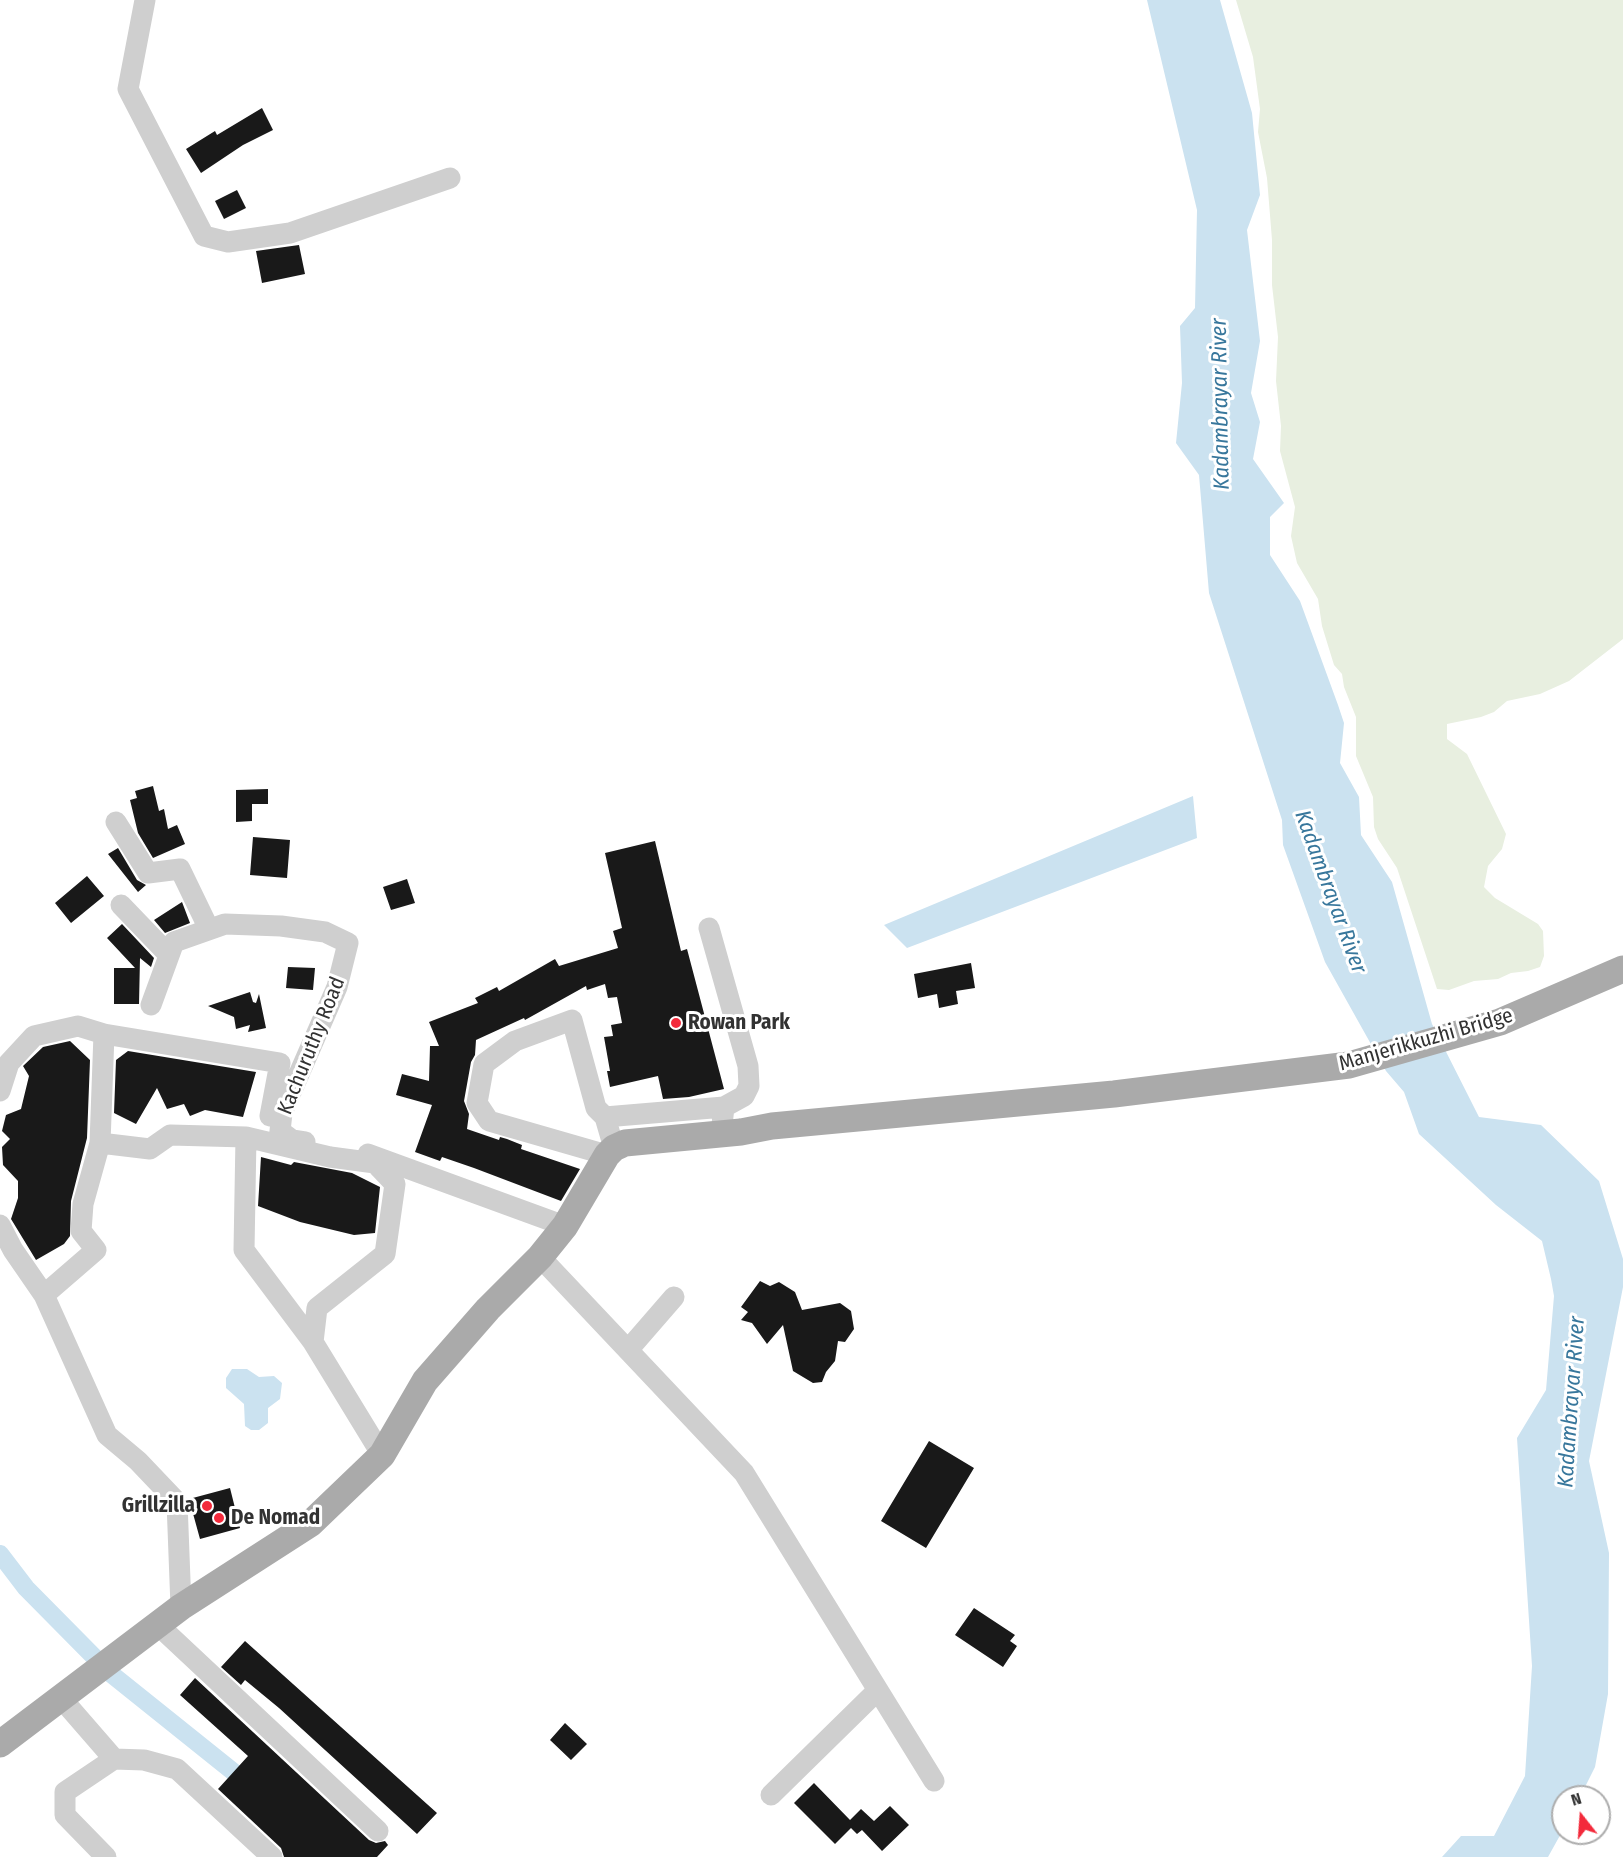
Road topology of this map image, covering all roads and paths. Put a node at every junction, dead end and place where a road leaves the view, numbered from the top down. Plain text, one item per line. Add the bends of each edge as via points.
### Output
1 (145, 0) edge
2 (450, 178) dead end
3 (116, 822) dead end
4 (120, 905) dead end
5 (710, 928) dead end
6 (209, 929) junction
7 (169, 954) junction
8 (1623, 969) edge
9 (151, 1005) dead end
10 (104, 1034) junction
11 (0, 1091) edge
12 (724, 1107) junction
13 (605, 1117) junction
14 (721, 1134) junction
15 (255, 1140) junction
16 (100, 1143) junction
17 (611, 1152) junction
18 (0, 1225) edge
19 (565, 1226) junction
20 (540, 1257) junction
21 (44, 1295) junction
22 (674, 1298) dead end
23 (313, 1342) junction
24 (628, 1350) junction
25 (382, 1455) junction
26 (181, 1607) junction
27 (158, 1625) junction
28 (876, 1692) junction
29 (61, 1698) junction
30 (0, 1744) edge
31 (114, 1759) junction
32 (934, 1782) dead end
33 (771, 1795) dead end
34 (378, 1831) dead end
35 (106, 1857) edge
36 (272, 1857) edge

1 - 2 street via 128,89 204,236 228,243 290,233
3 - 6 street via 148,873 180,869
4 - 7 street
5 - 12 street via 748,1066 749,1086 744,1096
6 - 7 street, Kachuruthy Road via 174,942
6 - 19 street, Kachuruthy Road via 225,924 281,926 325,932 348,943 337,987 282,1113 280,1131 292,1140 366,1154 419,1171
7 - 9 street, Kachuruthy Road
8 - 14 main road, Manjerikkuzhi Bridge via 1500,1022 1349,1065 1114,1094
10 - 11 street via 78,1026 34,1036 9,1063
10 - 15 street via 280,1063
10 - 16 street
12 - 13 street
12 - 14 street
13 - 17 street
13 - 17 street via 596,1108 572,1020 515,1041 484,1064 477,1103 489,1122
14 - 17 main road, Manjerikkuzhi Bridge via 626,1143
15 - 16 street via 170,1135 150,1149
15 - 23 street via 244,1250
15 - 23 street via 375,1163 395,1184 385,1254 317,1308
16 - 21 street via 82,1204 81,1231 96,1250
17 - 19 main road
18 - 21 street
19 - 20 main road
20 - 24 street
20 - 25 main road via 425,1381
21 - 26 street via 107,1435 177,1502
22 - 24 street
23 - 25 street
24 - 28 street via 744,1473
25 - 26 main road via 310,1524
26 - 27 main road
27 - 29 main road
27 - 34 street
28 - 32 street via 888,1704
28 - 33 street
29 - 30 main road
29 - 31 street
31 - 35 street via 65,1792 65,1815
31 - 36 street via 144,1760 177,1769

